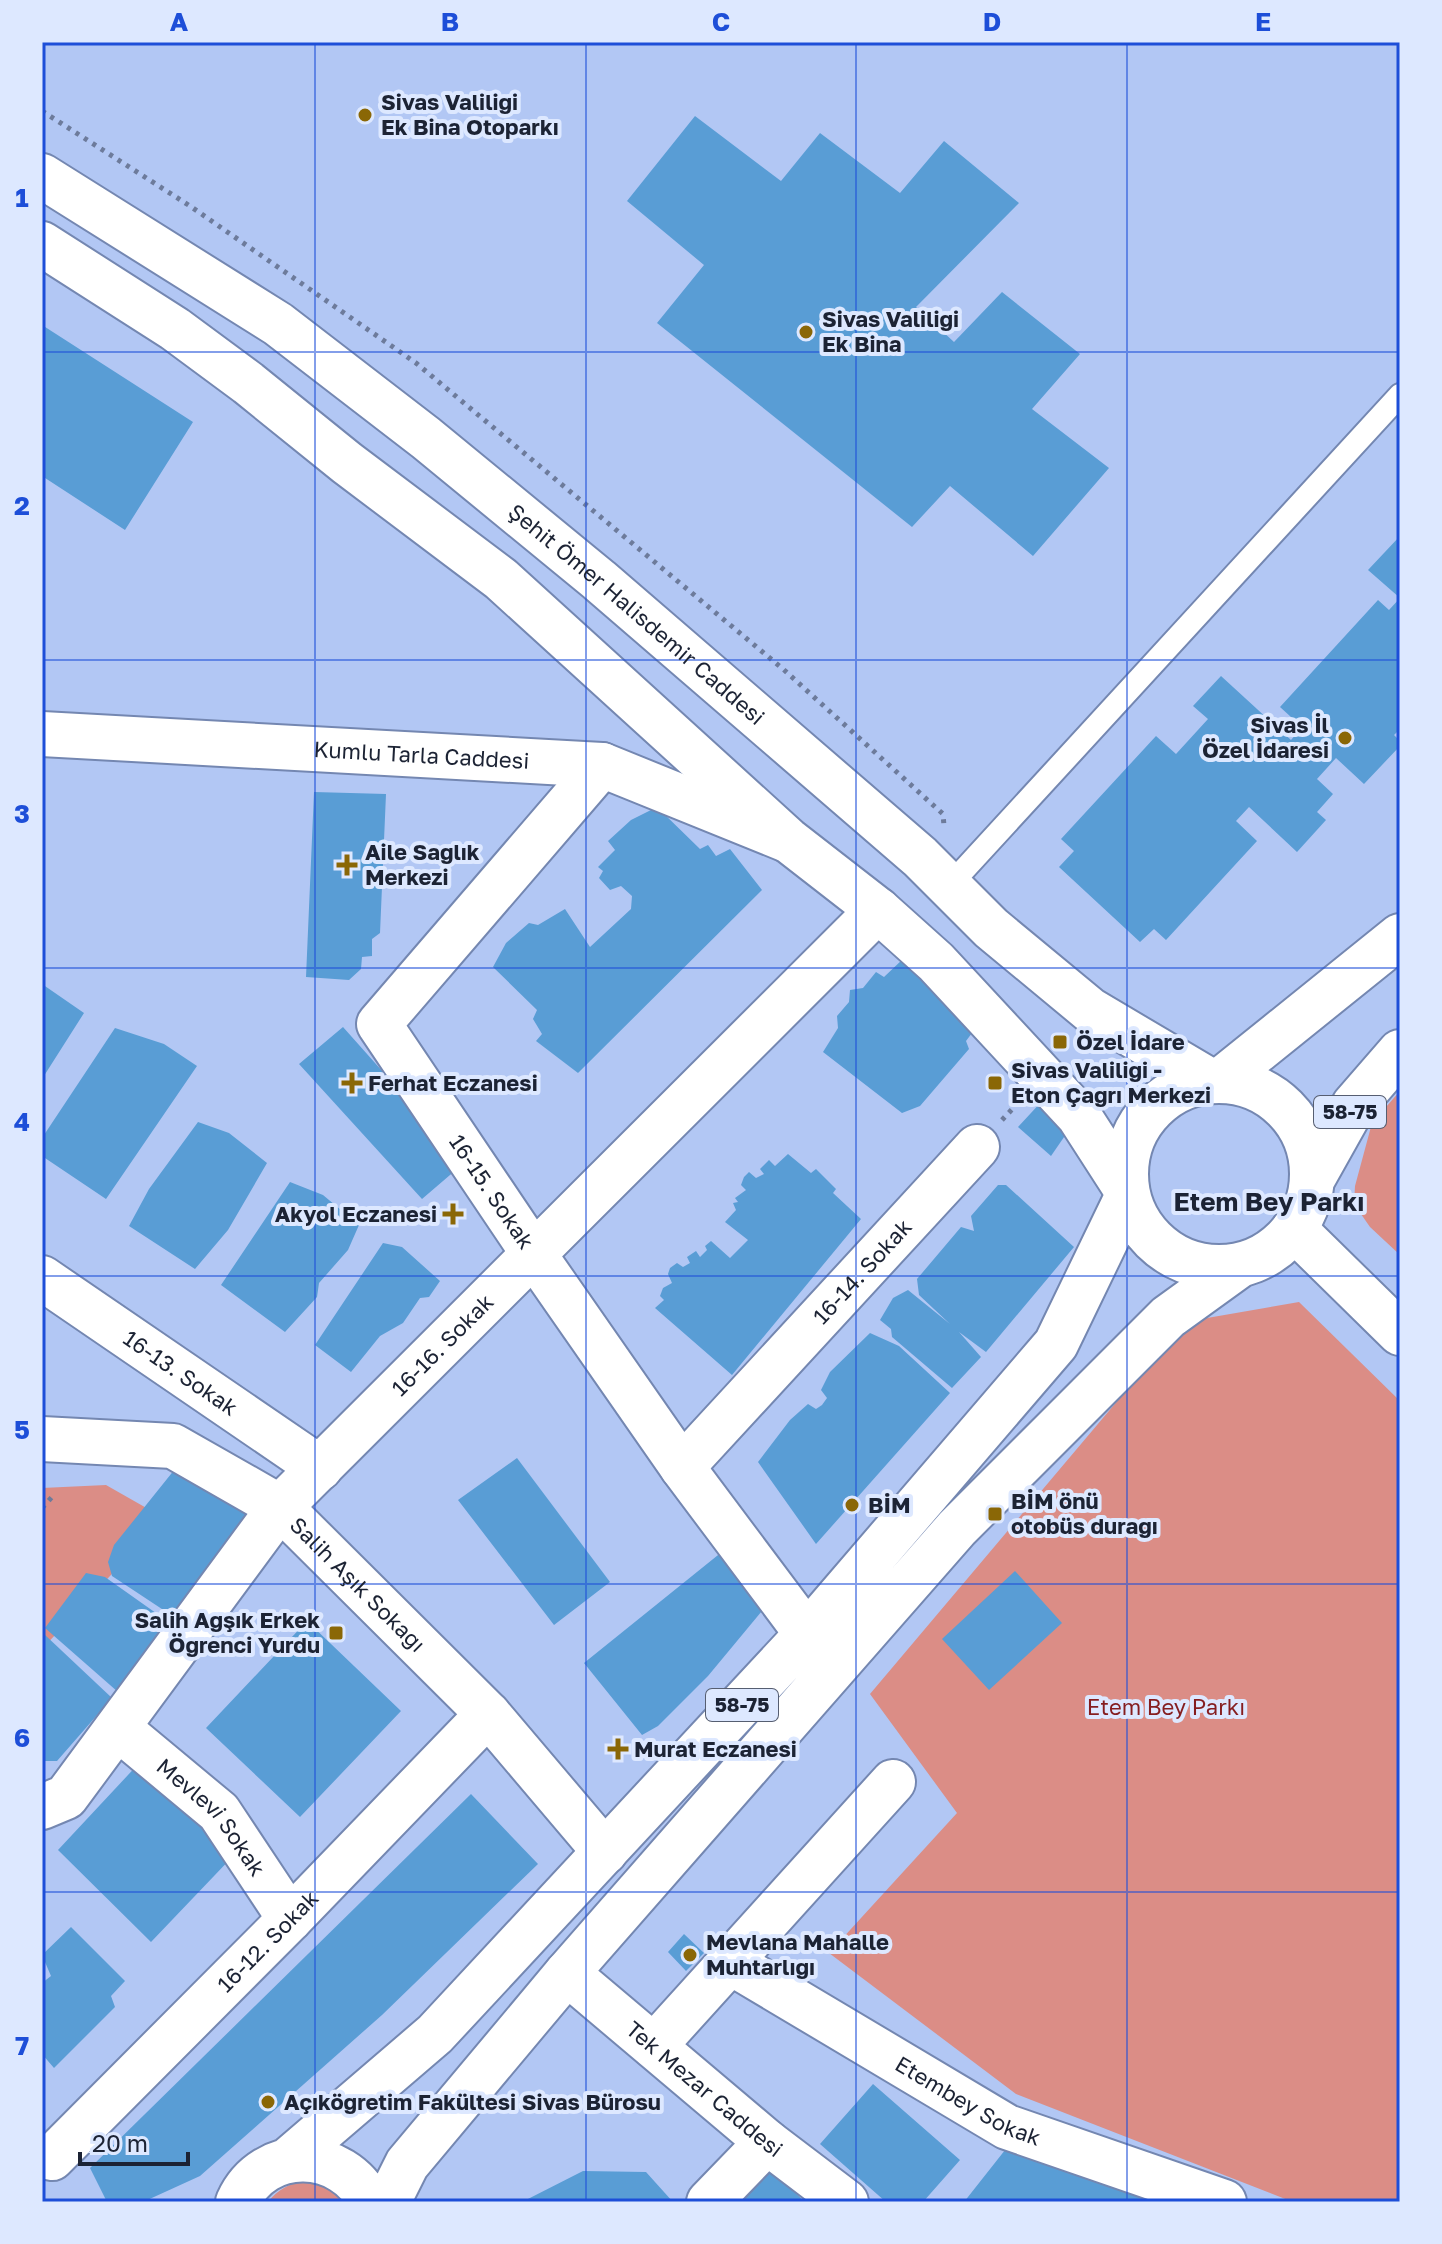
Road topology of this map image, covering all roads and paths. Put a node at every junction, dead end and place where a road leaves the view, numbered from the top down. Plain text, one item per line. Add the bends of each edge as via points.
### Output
1 (42, 176) edge
2 (42, 244) edge
3 (1400, 395) edge
4 (42, 734) edge
5 (602, 765) junction
6 (788, 840) junction
7 (949, 886) junction
8 (878, 910) junction
9 (1400, 936) edge
10 (1400, 1052) edge
11 (1042, 1076) junction
12 (1215, 1081) junction
13 (977, 1147) joint
14 (1312, 1180) junction
15 (1127, 1192) junction
16 (1294, 1229) junction
17 (533, 1253) junction
18 (1240, 1265) junction
19 (42, 1278) edge
20 (1400, 1333) edge
21 (42, 1439) edge
22 (682, 1467) junction
23 (320, 1468) junction
24 (52, 1497) dead end
25 (280, 1507) junction
26 (42, 1508) edge
27 (807, 1634) junction
28 (488, 1714) junction
29 (118, 1728) junction
30 (893, 1782) dead end
31 (42, 1807) edge
32 (605, 1852) junction
33 (290, 1919) junction
34 (730, 1962) junction
35 (567, 1973) junction
36 (654, 2046) junction
37 (767, 2142) junction
38 (42, 2156) edge
39 (287, 2161) junction
40 (236, 2201) edge
41 (370, 2202) edge
42 (388, 2202) edge
43 (709, 2202) edge
44 (846, 2202) edge
45 (1224, 2202) edge

1 - 7 street, Şehit Ömer Halisdemir Caddesi via 278,324 426,438 599,580
2 - 6 street via 187,338 501,579
3 - 7 lane
4 - 5 street, Kumlu Tarla Caddesi
5 - 6 street, Kumlu Tarla Caddesi
5 - 17 street, 16-15. Sokak via 379,1024
6 - 8 street
7 - 12 street, Şehit Ömer Halisdemir Caddesi via 1090,1010
8 - 11 street via 936,962
8 - 17 street, 16-16. Sokak
9 - 12 street
10 - 14 street, 58-75 via 1354,1105
11 - 13 path
11 - 15 street via 1079,1116
12 - 14 street via 1249,1086 1276,1100 1296,1122 1309,1150
12 - 15 street via 1180,1089 1155,1106 1136,1130 1126,1159
13 - 22 street, 16-14. Sokak
14 - 16 street
15 - 18 street via 1138,1222 1157,1245 1182,1260 1211,1267
15 - 27 street, 58-75 via 1056,1344
16 - 18 street via 1261,1257
16 - 20 street
17 - 22 street, 16-15. Sokak
17 - 23 street, 16-16. Sokak
18 - 35 street, 58-75 via 1168,1317 957,1528
19 - 23 street, 16-13. Sokak
21 - 25 street, Salih Aşık Sokağı via 173,1446
22 - 27 street, 16-15. Sokak
23 - 25 street, 16-16. Sokak
24 - 26 path
25 - 28 street, Salih Aşık Sokağı
25 - 29 street, 16-16. Sokak
27 - 32 street, 58-75
28 - 32 street, Salih Aşık Sokağı
28 - 33 street, 16-12. Sokak
29 - 31 street, 16-16. Sokak via 66,1797
29 - 33 street, Mevlevi Sokak via 219,1812
30 - 34 street
32 - 39 street, 58-75 via 435,2034
33 - 38 street, 16-12. Sokak via 52,2158
34 - 36 street
34 - 45 street, Etembey Sokak via 1007,2127
35 - 36 street, Tek Mezar Caddesi
35 - 42 street, 58-75 via 407,2164
36 - 37 street, Tek Mezar Caddesi
37 - 43 street
37 - 44 street, Tek Mezar Caddesi
39 - 40 street via 264,2170
39 - 41 street via 315,2159 341,2168

